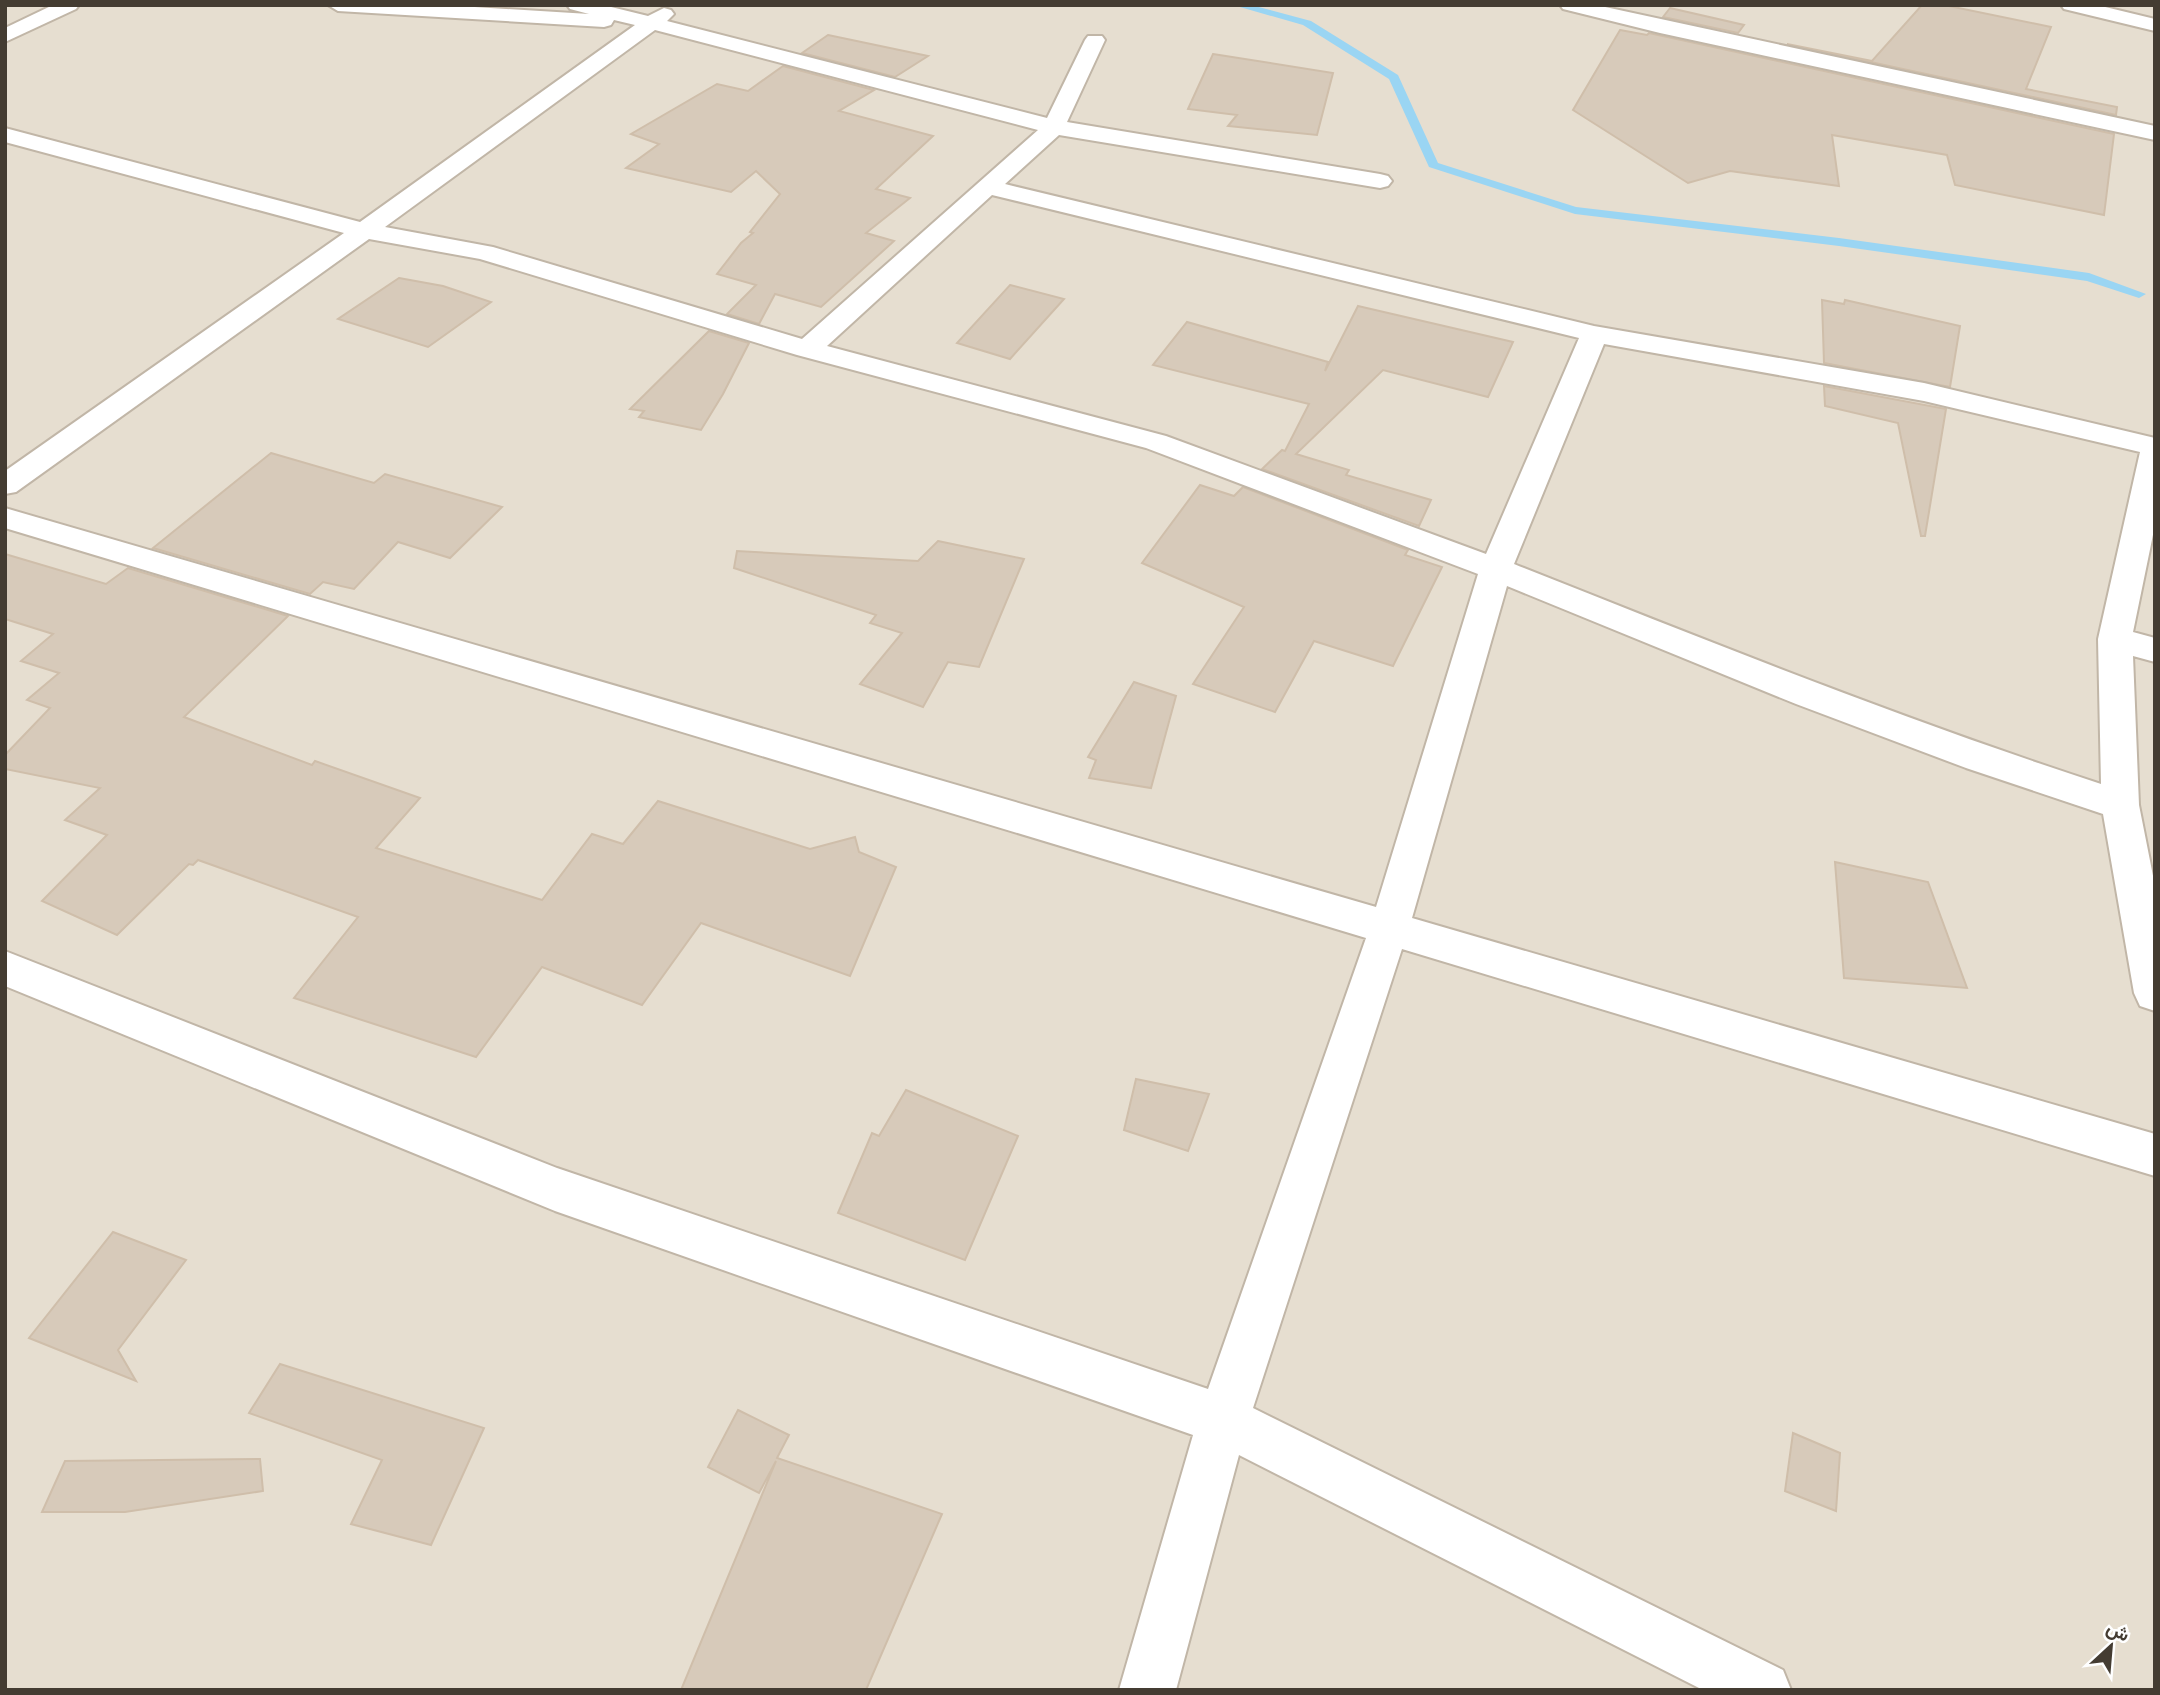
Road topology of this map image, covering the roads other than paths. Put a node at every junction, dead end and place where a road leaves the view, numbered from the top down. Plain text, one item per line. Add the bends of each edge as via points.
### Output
1 (69, 5) edge
2 (338, 5) edge
3 (576, 5) edge
4 (673, 5) edge
5 (1570, 5) edge
6 (2071, 5) edge
7 (651, 24) junction
8 (2155, 24) edge
9 (5, 36) edge
10 (1095, 40) dead end
11 (1054, 127) junction
12 (2155, 132) edge
13 (5, 135) edge
14 (1380, 181) dead end
15 (988, 187) junction
16 (364, 231) junction
17 (1594, 334) junction
18 (807, 349) junction
19 (2155, 448) edge
20 (5, 485) edge
21 (5, 518) edge
22 (1496, 569) junction
23 (2115, 639) junction
24 (2155, 650) edge
25 (2120, 805) junction
26 (1390, 926) junction
27 (5, 968) edge
28 (2155, 993) edge
29 (2155, 1154) edge
30 (1223, 1420) junction
31 (1147, 1690) edge
32 (1763, 1690) edge

1 - 9 street
2 - 7 street
3 - 7 street
4 - 7 street
5 - 12 street
6 - 8 street
7 - 11 street
7 - 16 street
10 - 11 street
11 - 14 street
11 - 15 street
13 - 16 street
15 - 17 street
15 - 18 street
16 - 18 street via 484,252
16 - 20 street
17 - 19 street via 1924,392
17 - 22 street
18 - 22 street via 1156,442
19 - 23 street
21 - 26 street
22 - 25 street via 1808,695
22 - 26 street
23 - 24 street
23 - 25 street
25 - 28 street
26 - 29 street
26 - 30 street
27 - 30 street via 555,1189
30 - 31 street
30 - 32 street

